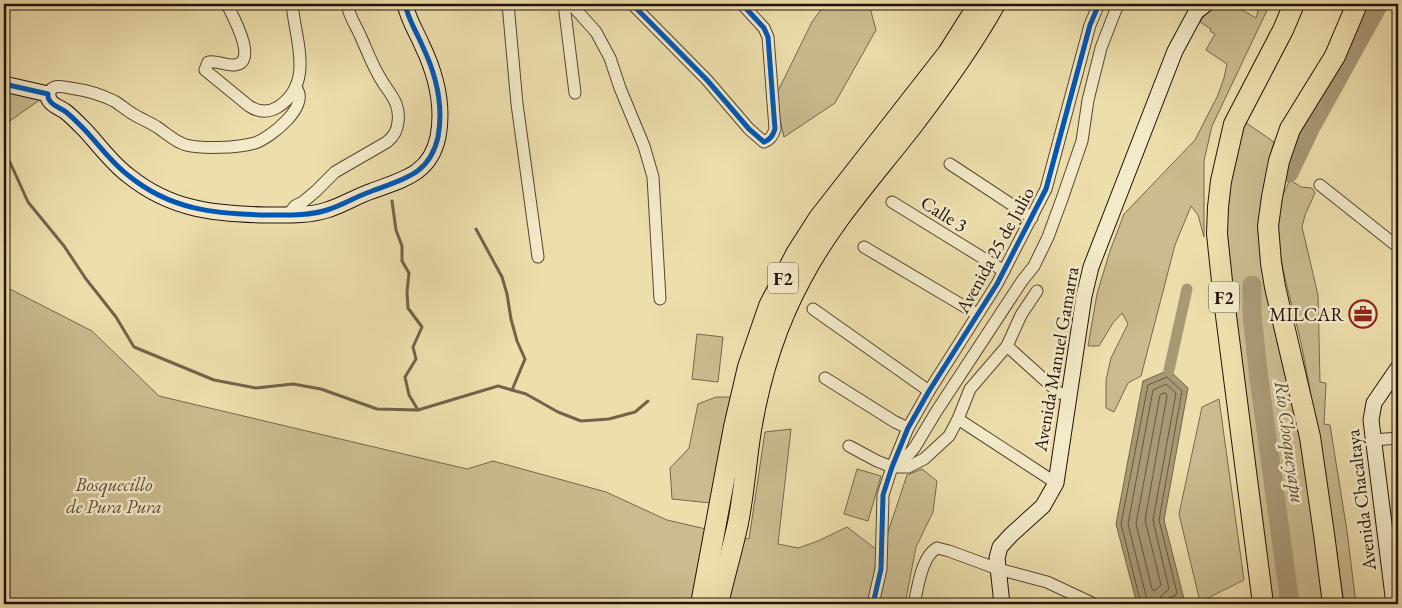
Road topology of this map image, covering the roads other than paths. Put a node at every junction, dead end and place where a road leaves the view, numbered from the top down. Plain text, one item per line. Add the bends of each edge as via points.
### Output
1 (227, 4) edge
2 (292, 4) edge
3 (347, 4) edge
4 (405, 4) edge
5 (508, 4) edge
6 (564, 4) edge
7 (571, 4) edge
8 (632, 4) edge
9 (742, 4) edge
10 (979, 4) edge
11 (994, 4) edge
12 (1099, 4) edge
13 (1118, 4) edge
14 (1206, 4) edge
15 (1294, 4) edge
16 (1357, 4) edge
17 (4, 84) edge
18 (296, 88) junction
19 (575, 93) dead end
20 (48, 94) junction
21 (950, 164) dead end
22 (1320, 184) dead end
23 (892, 202) dead end
24 (288, 216) junction
25 (1032, 218) junction
26 (864, 247) dead end
27 (1398, 247) edge
28 (538, 257) dead end
29 (1004, 271) junction
30 (1036, 291) dead end
31 (660, 299) dead end
32 (813, 309) dead end
33 (977, 314) junction
34 (1007, 346) junction
35 (1398, 368) edge
36 (825, 378) dead end
37 (929, 391) junction
38 (1069, 394) junction
39 (958, 419) junction
40 (908, 428) junction
41 (1398, 438) edge
42 (1374, 440) junction
43 (849, 446) dead end
44 (892, 467) junction
45 (1056, 483) junction
46 (998, 569) junction
47 (701, 604) edge
48 (718, 604) edge
49 (872, 604) edge
50 (914, 604) edge
51 (1002, 604) edge
52 (1094, 604) edge
53 (1263, 604) edge
54 (1333, 604) edge
55 (1394, 604) edge

1 - 18 street via 242,38 244,56 237,64 208,62 205,66 207,73 255,110 270,111 281,105
2 - 18 street via 300,53
3 - 24 street via 349,16 378,74 396,101 398,129 387,142 335,172 295,206
4 - 24 street via 410,23 436,78 440,100 438,134 432,154 422,169 405,179 326,210
5 - 28 street via 517,104
6 - 19 street
7 - 31 street via 596,32 610,58 644,146 653,177
8 - 9 street via 764,142 769,140 775,129 768,37
10 - 47 highway, F2 via 948,53 819,218 769,306 748,367 734,427
11 - 48 highway, F2 via 952,72 817,251 787,307 762,376 738,523
12 - 25 street, Avenida 25 de Julio via 1090,25 1046,189
13 - 44 street, Avenida 25 de Julio via 1101,48 1082,142 1048,237 915,447
14 - 38 street, Avenida Manuel Gamarra via 1196,12 1175,50 1091,267
15 - 53 highway, F2 via 1234,124 1218,207 1217,234 1224,300
16 - 54 highway via 1335,56 1290,129 1279,161 1268,226 1275,287 1310,437
17 - 20 street
18 - 20 street via 300,97 297,109 268,136 252,144 227,146 182,143 115,102 86,90 53,86
20 - 24 street via 52,104 82,126 111,161 150,190 196,210 230,215
21 - 25 street
22 - 27 street
23 - 29 street, Calle 3
25 - 29 street, Avenida 25 de Julio
26 - 33 street
29 - 33 street, Avenida 25 de Julio
30 - 34 street
32 - 37 street
33 - 37 street, Avenida 25 de Julio
34 - 38 street via 1059,393
34 - 39 street via 970,389
35 - 42 street, Avenida Chacaltaya via 1374,403 1371,420
36 - 40 street
37 - 40 street, Avenida 25 de Julio
38 - 45 street, Avenida Manuel Gamarra
39 - 44 street via 949,436 920,462
39 - 45 street
40 - 44 street, Avenida 25 de Julio
41 - 42 street
42 - 55 street, Avenida Chacaltaya
43 - 44 street
44 - 49 street via 883,495 881,569
45 - 46 street, Avenida Manuel Gamarra via 1043,506 1000,548
46 - 50 street via 937,548 927,558
46 - 51 street, Avenida Manuel Gamarra
46 - 52 street via 1047,582

